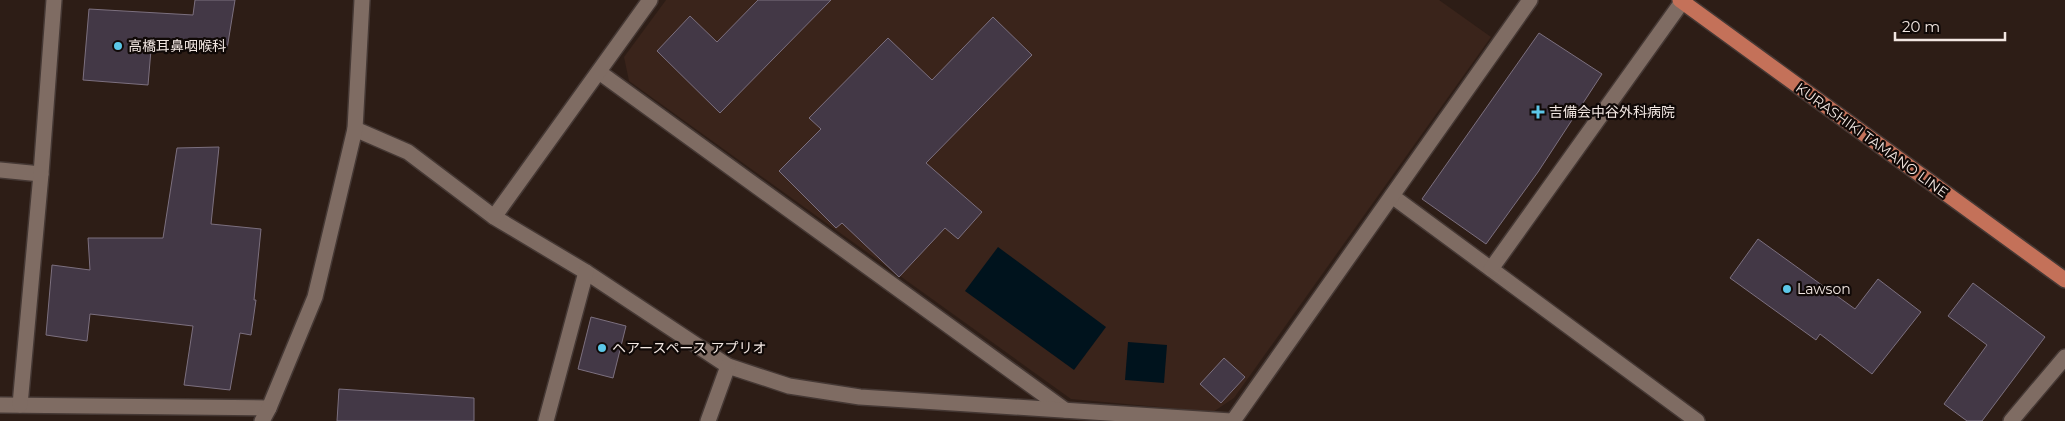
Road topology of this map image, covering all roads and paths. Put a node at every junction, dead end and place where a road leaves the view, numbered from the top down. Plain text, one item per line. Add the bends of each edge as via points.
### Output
1 (54, 0) edge
2 (362, 0) edge
3 (650, 0) edge
4 (1530, 0) edge
5 (1681, 1) edge
6 (599, 72) junction
7 (354, 129) junction
8 (0, 170) edge
9 (41, 174) junction
10 (1392, 196) junction
11 (494, 217) junction
12 (1492, 269) junction
13 (586, 272) junction
14 (2064, 278) edge
15 (2065, 357) edge
16 (728, 366) junction
17 (0, 405) edge
18 (20, 405) junction
19 (269, 408) junction
20 (1065, 410) junction
21 (262, 421) edge
22 (546, 421) edge
23 (708, 421) edge
24 (1232, 421) edge
25 (1698, 421) edge
26 (2011, 421) edge

1 - 9 street
2 - 7 street
3 - 6 street
4 - 10 street
5 - 12 street
5 - 14 main road, KURASHIKI TAMANO LINE
6 - 11 street
6 - 20 street
7 - 11 street via 408,152
7 - 19 street via 315,297
8 - 9 street
9 - 18 street
10 - 12 street
10 - 24 street
11 - 13 street
12 - 25 street
13 - 16 street
13 - 22 street
15 - 26 street
16 - 20 street via 789,386 860,397
16 - 23 street
17 - 18 street
18 - 19 street
19 - 21 street
20 - 24 street

